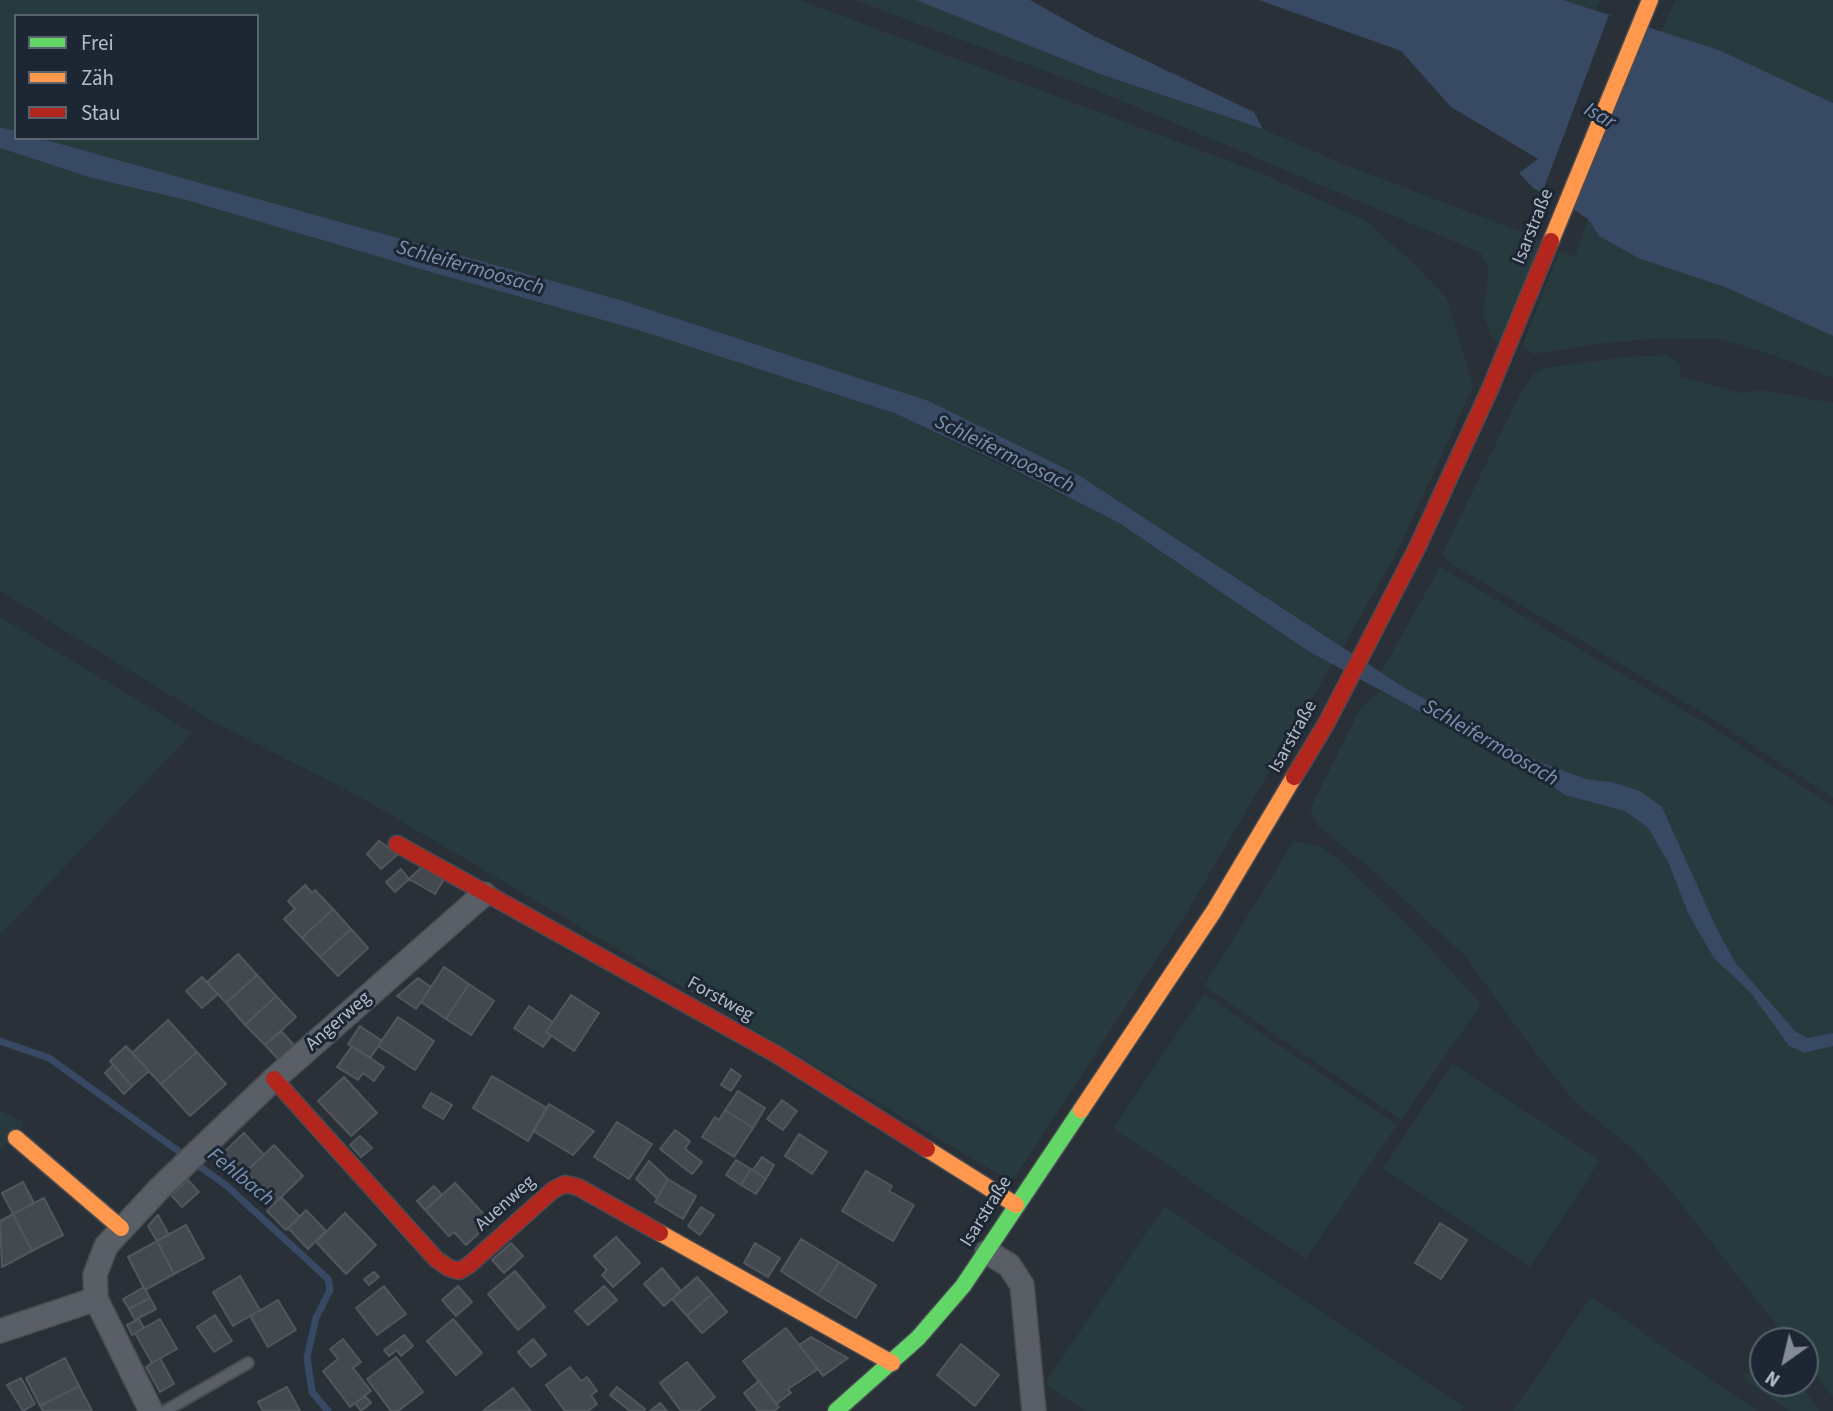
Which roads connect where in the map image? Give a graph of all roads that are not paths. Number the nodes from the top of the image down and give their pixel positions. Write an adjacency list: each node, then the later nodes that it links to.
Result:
1 (1650, 0): 6 (street, Isarstraße)
2 (397, 845): 3 (street, Forstweg)
3 (484, 894): 4 (street, Angerweg); 6 (street, Forstweg)
4 (274, 1079): 7 (street, Angerweg); 12 (street, Auenweg)
5 (16, 1138): 7 (street)
6 (1016, 1205): 8 (street, Isarstraße)
7 (121, 1228): 9 (street, Angerweg)
8 (987, 1252): 12 (street, Isarstraße); 16 (street)
9 (96, 1298): 10 (street); 13 (street)
10 (0, 1331)
11 (248, 1363): 14 (lane)
12 (892, 1363): 15 (street, Isarstraße)
13 (151, 1411)
14 (165, 1411)
15 (836, 1411)
16 (1034, 1411)

